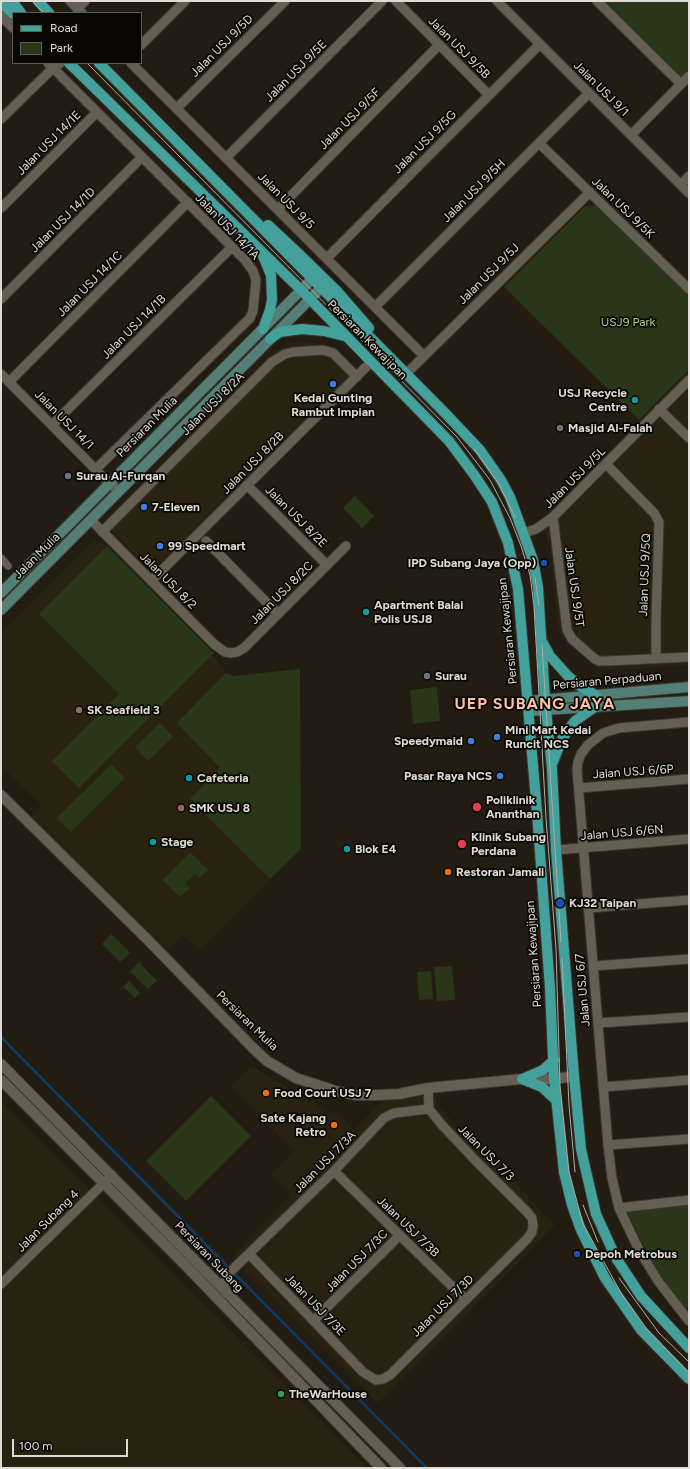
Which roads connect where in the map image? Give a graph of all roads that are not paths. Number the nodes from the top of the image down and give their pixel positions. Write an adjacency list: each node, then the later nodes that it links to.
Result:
1 (12, 1): 13 (main road)
2 (38, 1): 14 (main road)
3 (70, 1): 12 (street)
4 (85, 1): 12 (street)
5 (185, 1): 16 (street)
6 (285, 1): 27 (street, Jalan USJ 9/5D)
7 (382, 1): 33 (street, Jalan USJ 9/5E)
8 (396, 1): 18 (street, Jalan USJ 9/5B)
9 (497, 1): 17 (street, Jalan USJ 9/1)
10 (597, 1): 24 (street)
11 (1, 3): 15 (main road)
12 (79, 11)
13 (20, 12)
14 (49, 12)
15 (7, 22)
16 (142, 44)
17 (540, 44): 25 (street, Jalan USJ 9/1); 26 (street, Jalan USJ 9/5G)
18 (440, 45): 26 (street, Jalan USJ 9/5B); 41 (street, Jalan USJ 9/5F)
19 (70, 64): 43 (main road, Persiaran Kewajipan)
20 (100, 64): 37 (main road, Persiaran Kewajipan)
21 (132, 64): 27 (street, Jalan USJ 9/5)
22 (54, 65): 28 (street, Jalan USJ 14/1A); 29 (street)
23 (689, 76): 24 (street)
24 (681, 84): 30 (street)
25 (589, 93): 30 (street, Jalan USJ 9/1); 31 (street, Jalan USJ 9/5H)
26 (489, 95): 44 (street, Jalan USJ 9/5G)
27 (177, 108): 33 (street, Jalan USJ 9/5)
28 (97, 112): 32 (street, Jalan USJ 14/1A); 40 (street, Jalan USJ 14/1E)
29 (1, 119)
30 (631, 135): 35 (street, Jalan USJ 9/1)
31 (539, 143): 36 (street, Jalan USJ 9/5K); 51 (street, Jalan USJ 9/5H)
32 (142, 157): 39 (street, Jalan USJ 14/1A); 49 (street, Jalan USJ 14/1D)
33 (226, 158): 41 (street, Jalan USJ 9/5)
34 (689, 176): 35 (street)
35 (680, 185): 38 (street, Jalan USJ 9/1)
36 (590, 192): 47 (street, Jalan USJ 9/5K); 55 (street, Jalan USJ 9/5J)
37 (228, 193): 45 (main road, Persiaran Kewajipan); 57 (main road, Persiaran Kewajipan)
38 (689, 193)
39 (188, 202): 42 (street, Jalan USJ 14/1A); 62 (street, Jalan USJ 14/1C)
40 (1, 208)
41 (278, 209): 44 (street, Jalan USJ 9/5)
42 (232, 247): 64 (street, Jalan USJ 14/1B); 67 (street, Jalan USJ 14/1A)
43 (262, 252): 48 (main road, Persiaran Kewajipan); 52 (main road)
44 (327, 258): 51 (street, Jalan USJ 9/5)
45 (312, 279): 46 (main road, Persiaran Kewajipan); 48 (main road, Persiaran Mulia)
46 (320, 288): 50 (main road, Persiaran Mulia); 57 (main road, Persiaran Kewajipan)
47 (689, 289)
48 (301, 290): 50 (main road, Persiaran Kewajipan); 52 (main road, Persiaran Mulia)
49 (1, 299)
50 (309, 299): 53 (main road, Persiaran Kewajipan); 54 (main road, Persiaran Mulia)
51 (376, 306): 55 (street, Jalan USJ 9/5)
52 (263, 329): 68 (main road, Persiaran Mulia)
53 (346, 337): 54 (main road); 56 (main road, Persiaran Kewajipan)
54 (270, 338): 70 (main road, Persiaran Mulia)
55 (424, 356): 59 (street, Jalan USJ 9/5J)
56 (371, 362): 60 (street, Jalan USJ 8/2B); 91 (main road, Persiaran Kewajipan)
57 (395, 363): 59 (main road, Persiaran Kewajipan)
58 (1, 374): 62 (street, Jalan USJ 14/1)
59 (406, 374): 74 (main road, Persiaran Kewajipan)
60 (356, 377): 69 (street, Jalan USJ 8/2B); 73 (street, Jalan USJ 8/2A)
61 (689, 380): 63 (street, Jalan USJ 9/5L)
62 (9, 382): 64 (street, Jalan USJ 14/1)
63 (660, 410): 65 (street); 66 (street, Jalan USJ 9/5L)
64 (52, 425): 67 (street, Jalan USJ 14/1)
65 (689, 438)
66 (606, 464): 71 (street, Jalan USJ 9/5L); 87 (street, Jalan USJ 9/5Q)
67 (96, 469): 68 (street, Jalan USJ 14/1)
68 (110, 483): 70 (street, Jalan USJ 14/1); 81 (main road, Persiaran Mulia)
69 (247, 485): 78 (street, Jalan USJ 8/2E); 80 (street, Jalan USJ 8/2B)
70 (119, 491): 72 (main road, Persiaran Mulia)
71 (553, 517): 74 (street, Jalan USJ 9/5L); 87 (street, Jalan USJ 9/5T)
72 (91, 520): 73 (street, Jalan USJ 8/2); 82 (main road, Jalan Mulia)
73 (102, 532): 80 (street, Jalan USJ 8/2)
74 (524, 533): 84 (main road, Persiaran Kewajipan)
75 (206, 541): 83 (street)
76 (346, 546): 78 (street, Jalan USJ 8/2C)
77 (1, 558): 79 (street)
78 (327, 565): 83 (street, Jalan USJ 8/2C)
79 (8, 566)
80 (151, 581): 85 (street, Jalan USJ 8/2)
81 (1, 593)
82 (1, 610)
83 (278, 614): 85 (street, Jalan USJ 8/2C)
84 (541, 639): 89 (main road); 90 (main road, Persiaran Kewajipan)
85 (231, 653)
86 (689, 657): 87 (street, Jalan USJ 9/5T)
87 (656, 659)
88 (689, 687): 89 (main road, Persiaran Perpaduan)
89 (596, 695): 90 (main road, Persiaran Perpaduan)
90 (545, 699): 91 (main road, Persiaran Perpaduan); 94 (main road, Persiaran Kewajipan)
91 (528, 700): 95 (main road, Persiaran Kewajipan)
92 (689, 701): 93 (main road, Persiaran Perpaduan)
93 (595, 707): 94 (main road, Persiaran Perpaduan); 97 (main road)
94 (546, 710): 95 (main road, Persiaran Perpaduan); 97 (main road, Persiaran Kewajipan)
95 (529, 711): 110 (main road, Persiaran Kewajipan)
96 (689, 722): 99 (street, Jalan USJ 6/7)
97 (552, 769): 103 (main road, Persiaran Kewajipan)
98 (689, 780): 99 (street, Jalan USJ 6/6P)
99 (579, 788): 102 (street, Jalan USJ 6/7)
100 (1, 795): 118 (street, Persiaran Mulia)
101 (689, 839): 102 (street, Jalan USJ 6/6N)
102 (584, 848): 103 (street, Jalan USJ 6/6N); 105 (street, Jalan USJ 6/7)
103 (556, 850): 112 (main road, Persiaran Kewajipan)
104 (689, 900): 105 (street)
105 (588, 908): 107 (street, Jalan USJ 6/7)
106 (689, 959): 107 (street)
107 (593, 966): 109 (street, Jalan USJ 6/7)
108 (689, 1017): 109 (street)
109 (598, 1023): 117 (street, Jalan USJ 6/7)
110 (554, 1060): 113 (main road); 114 (main road, Persiaran Kewajipan)
111 (1, 1064): 124 (street, Persiaran Subang)
112 (574, 1076): 114 (street, Persiaran Mulia); 138 (main road, Persiaran Kewajipan)
113 (522, 1079): 114 (street, Persiaran Mulia); 118 (street, Persiaran Mulia); 119 (main road)
114 (554, 1079): 119 (main road, Persiaran Kewajipan)
115 (1, 1080): 125 (street, Persiaran Subang)
116 (689, 1080): 117 (street)
117 (603, 1087): 122 (street, Jalan USJ 6/7)
118 (428, 1088): 120 (street)
119 (556, 1100): 140 (main road, Persiaran Kewajipan)
120 (429, 1109): 123 (street, Jalan USJ 7/3A); 128 (street, Jalan USJ 7/3)
121 (689, 1139): 122 (street)
122 (608, 1145): 127 (street, Jalan USJ 6/7)
123 (334, 1171): 129 (street, Jalan USJ 7/3B); 130 (street, Jalan USJ 7/3A)
124 (112, 1175): 125 (street, Jalan Subang 4); 131 (street, Persiaran Subang)
125 (103, 1183): 133 (street, Jalan Subang 4); 141 (street, Persiaran Subang)
126 (689, 1200): 127 (street)
127 (620, 1208): 136 (street, Jalan USJ 6/7)
128 (532, 1232): 135 (street, Jalan USJ 7/3D)
129 (400, 1235): 135 (street, Jalan USJ 7/3B); 137 (street, Jalan USJ 7/3C)
130 (249, 1254): 132 (street, Jalan USJ 7/3A); 137 (street, Jalan USJ 7/3E)
131 (203, 1269): 132 (street); 134 (street, Persiaran Subang)
132 (227, 1275): 134 (street)
133 (1, 1284)
134 (226, 1293): 142 (street, Persiaran Subang)
135 (466, 1300): 139 (street, Jalan USJ 7/3D)
136 (687, 1315)
137 (314, 1320): 139 (street, Jalan USJ 7/3E)
138 (689, 1348)
139 (363, 1372)
140 (689, 1379)
141 (381, 1468)
142 (400, 1468)

